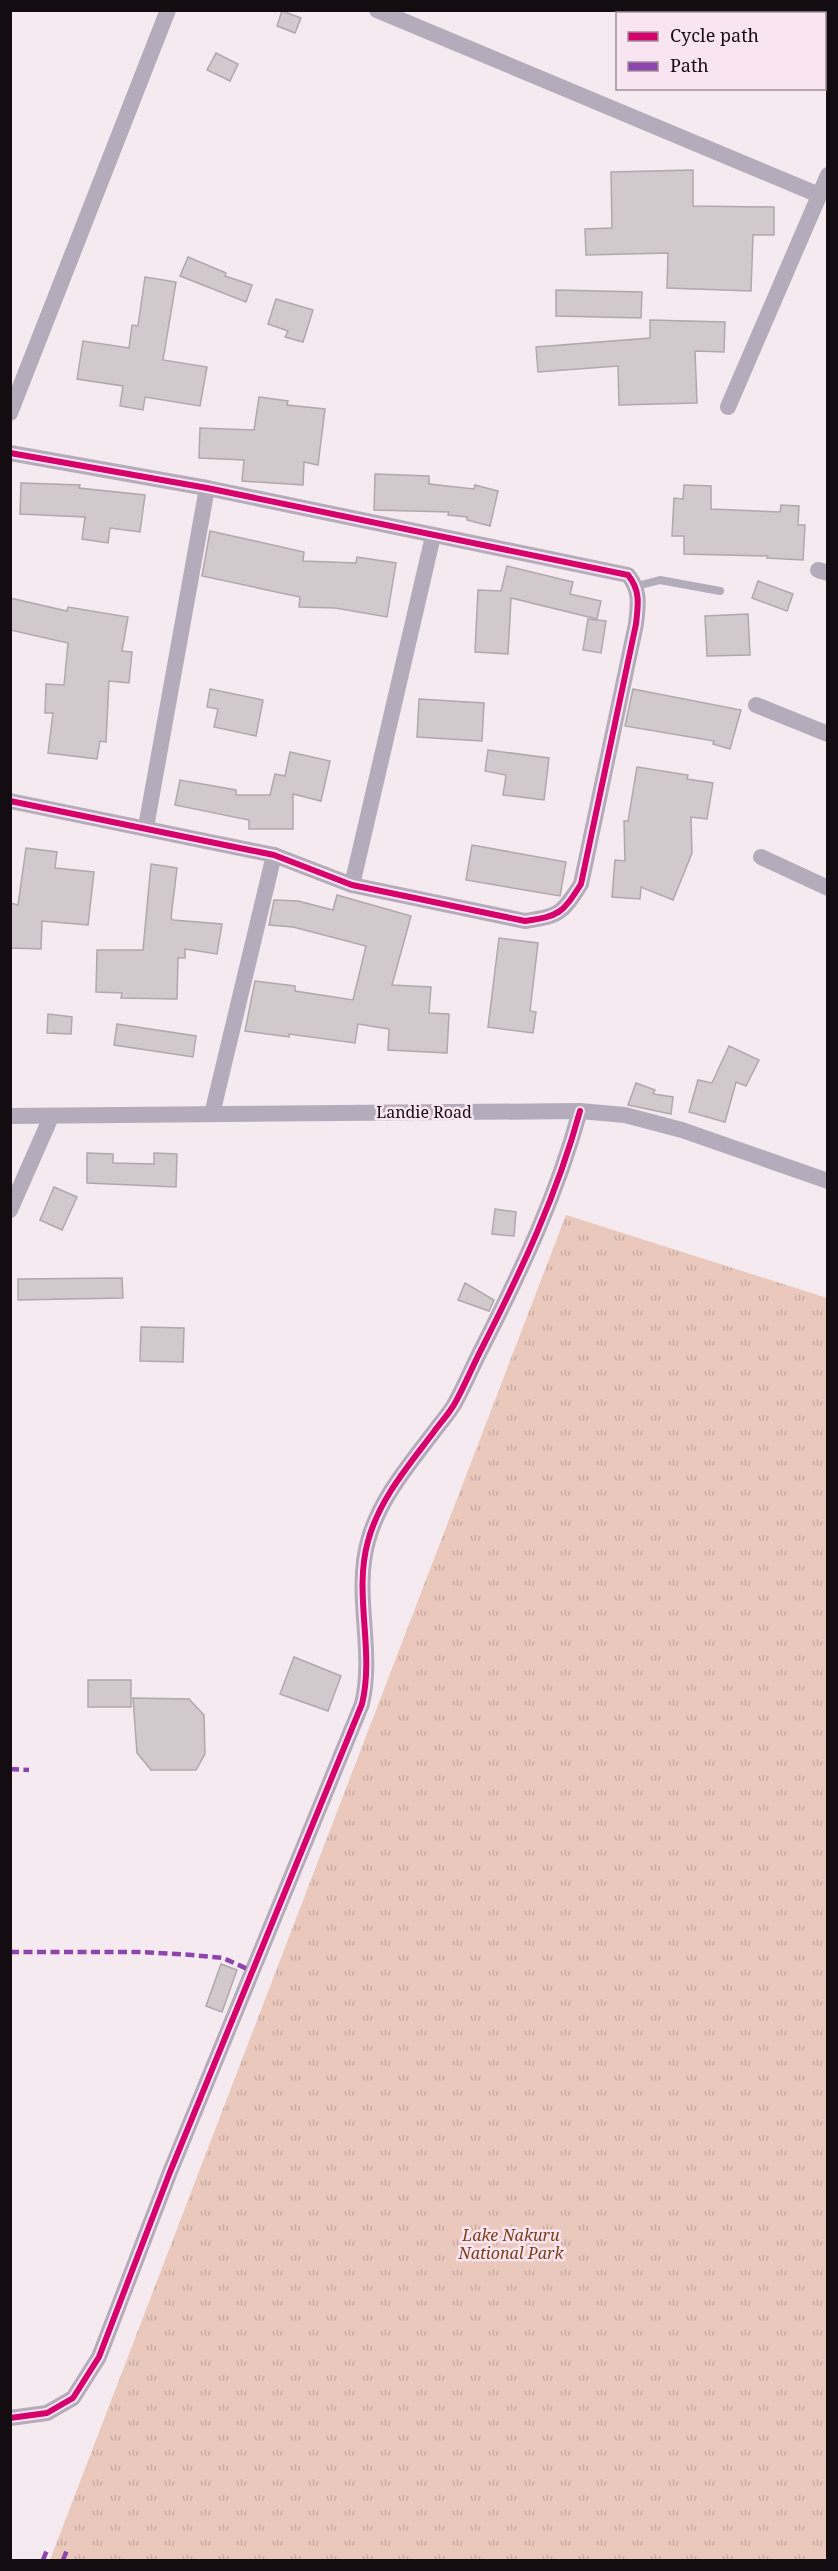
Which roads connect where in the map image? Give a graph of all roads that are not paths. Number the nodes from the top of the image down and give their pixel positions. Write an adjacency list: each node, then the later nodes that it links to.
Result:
1 (168, 10): 6 (street)
2 (377, 10): 4 (street)
3 (828, 175): 4 (street)
4 (819, 195): 5 (street)
5 (728, 407)
6 (10, 413)
7 (10, 453): 8 (street)
8 (207, 488): 9 (street); 15 (street)
9 (433, 536): 10 (street); 18 (street)
10 (637, 586): 11 (lane); 18 (street)
11 (720, 591)
12 (756, 705): 13 (street)
13 (828, 734)
14 (10, 801): 15 (street)
15 (146, 827): 16 (street)
16 (274, 855): 18 (street); 21 (street)
17 (761, 857): 19 (street)
18 (352, 885)
19 (828, 888)
20 (580, 1111): 21 (street, Landie Road); 24 (street, Landie Road); 26 (street)
21 (212, 1114): 23 (street, Landie Road)
22 (10, 1116): 23 (street, Landie Road)
23 (51, 1117): 25 (street)
24 (828, 1181)
25 (10, 1210)
26 (10, 2418)

